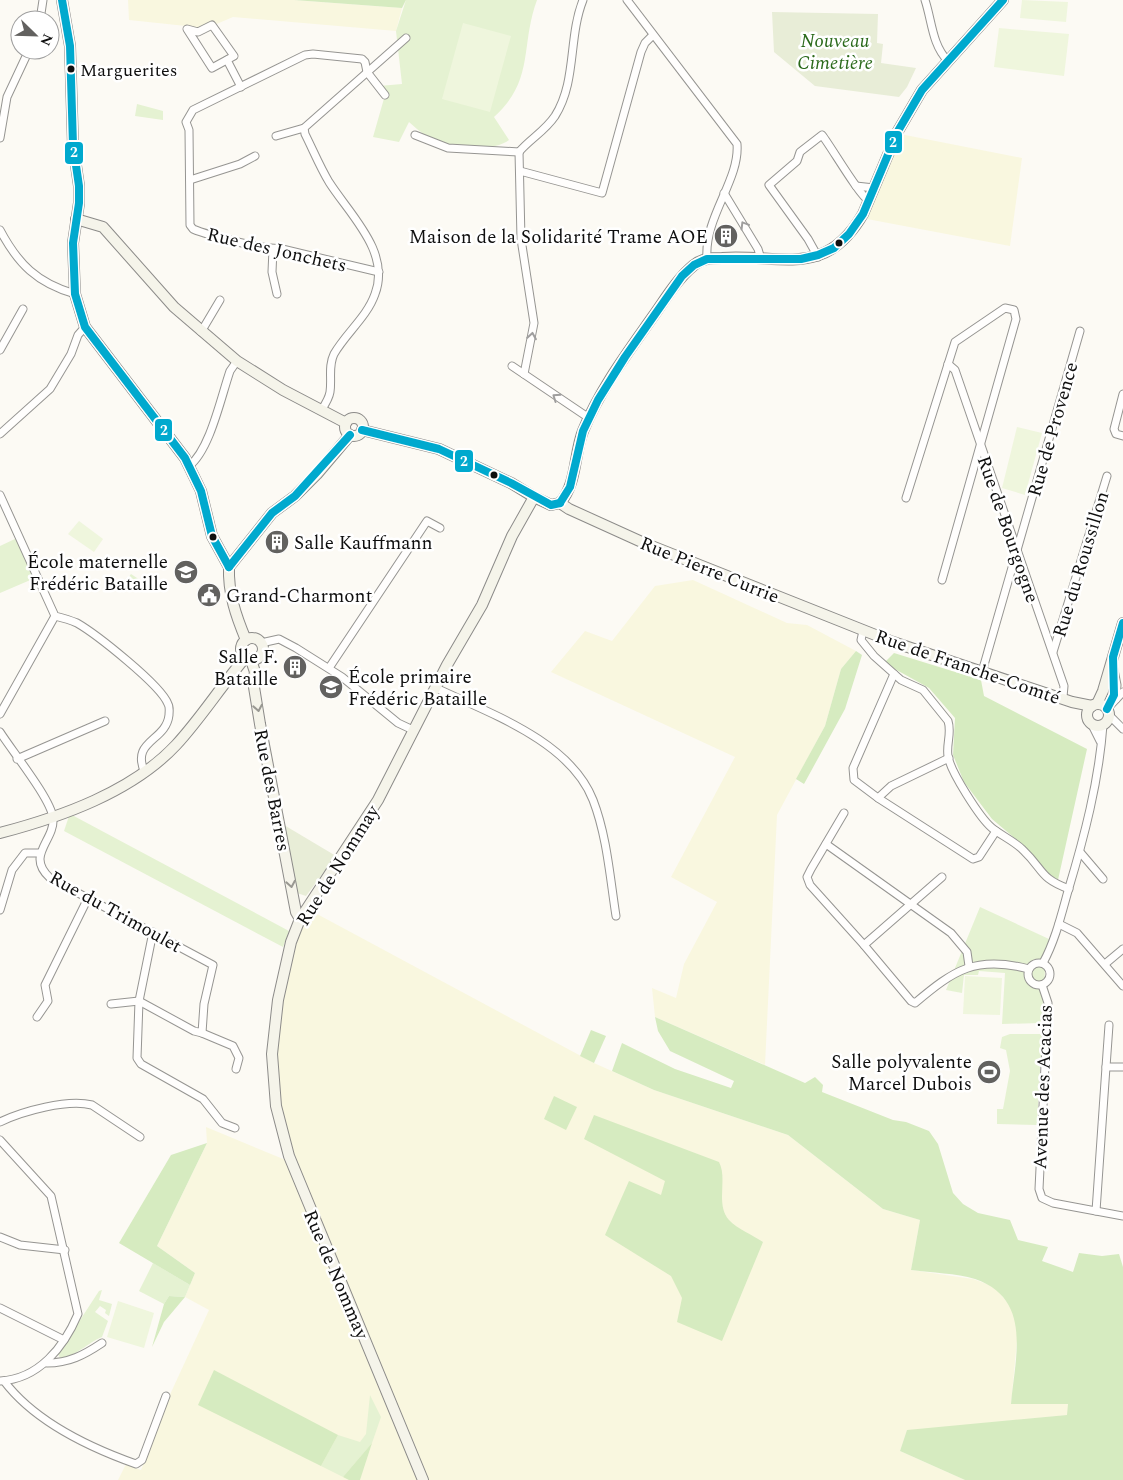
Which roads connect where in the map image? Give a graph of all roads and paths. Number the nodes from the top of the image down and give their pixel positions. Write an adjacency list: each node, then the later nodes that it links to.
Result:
1 (62, 0): 26 (street)
2 (583, 0): 18 (street)
3 (627, 0): 6 (street)
4 (925, 0): 10 (street)
5 (1003, 0): 10 (street)
6 (653, 35): 20 (street); 24 (street)
7 (406, 38): 11 (street)
8 (24, 60): 17 (street)
9 (227, 60): 9 (street); 12 (street)
10 (948, 60): 23 (street)
11 (366, 72): 12 (street, Rue des Jonchets); 13 (street); 14 (street)
12 (241, 87): 21 (street, Rue des Jonchets)
13 (385, 95)
14 (304, 128): 16 (street); 32 (street)
15 (415, 135): 18 (street)
16 (276, 136)
17 (0, 138)
18 (519, 152): 20 (street)
19 (255, 156): 21 (street)
20 (520, 171): 44 (street, one-way to 20)
21 (190, 180): 28 (street, Rue des Jonchets)
22 (856, 186): 23 (street); 25 (street); 29 (street)
23 (874, 188): 25 (street)
24 (724, 193): 30 (street); 31 (street, one-way to 24)
25 (869, 201): 29 (street)
26 (76, 219): 33 (street); 39 (street)
27 (0, 230): 33 (street)
28 (273, 249): 32 (street, Rue des Jonchets); 34 (street)
29 (818, 257): 31 (street)
30 (707, 258): 31 (street); 47 (street)
31 (761, 259)
32 (379, 272): 46 (street)
33 (75, 294): 37 (street)
34 (277, 294)
35 (220, 300): 39 (street)
36 (23, 309): 40 (street)
37 (85, 328): 50 (street); 54 (street)
38 (1080, 331): 61 (street, Rue de Provence)
39 (201, 332): 41 (street)
40 (0, 350)
41 (237, 361): 46 (street); 54 (street)
42 (948, 364): 53 (street, Rue de Bourgogne); 53 (street); 58 (street)
43 (512, 366): 44 (street)
44 (524, 374): 47 (street, one-way to 44)
45 (1123, 394): 52 (street)
46 (322, 409): 48 (street)
47 (589, 418): 59 (street)
48 (346, 423): 49 (street); 51 (street)
49 (362, 430): 51 (street); 57 (street, Rue Pierre Currie)
50 (0, 434)
51 (350, 435): 62 (street)
52 (1123, 436)
53 (980, 444): 61 (street, Rue de Bourgogne); 63 (street)
54 (189, 466): 62 (street)
55 (1107, 476): 69 (street, Rue du Roussillon)
56 (0, 495): 64 (street)
57 (534, 498): 59 (street, Rue Pierre Currie); 77 (street, Rue de Nommay)
58 (906, 498)
59 (560, 503): 66 (street, Rue Pierre Currie)
60 (440, 528): 72 (street)
61 (1017, 552): 69 (street, Rue de Bourgogne); 73 (street, Rue de Provence)
62 (229, 567): 67 (street)
63 (942, 580)
64 (55, 616): 81 (street); 91 (street)
65 (1123, 622): 70 (street)
66 (863, 630): 73 (street, Rue de Franche-Comté); 74 (street)
67 (246, 640): 68 (street); 71 (street)
68 (261, 644): 71 (street); 72 (street)
69 (1052, 653): 79 (street, Rue de Bourgogne)
70 (1113, 657): 75 (street); 76 (street)
71 (248, 659): 91 (street); 107 (street, Rue des Barres, one-way to 107)
72 (329, 668): 86 (street)
73 (982, 672): 79 (street, Rue de Franche-Comté)
74 (894, 674): 89 (street); 92 (street)
75 (1120, 681): 76 (street); 80 (street)
76 (1104, 686): 82 (street)
77 (436, 688): 86 (street, Rue de Nommay); 106 (street)
78 (1123, 692): 80 (street)
79 (1063, 697): 82 (street, Rue de Franche-Comté)
80 (1116, 699): 84 (street)
81 (3, 705): 83 (street)
82 (1092, 708): 84 (street, Rue de Franche-Comté); 84 (street)
83 (0, 714)
84 (1103, 719): 87 (street); 98 (street)
85 (105, 720): 90 (street)
86 (413, 730): 107 (street, Rue de Nommay)
87 (1123, 730)
88 (0, 732): 90 (street)
89 (949, 758): 92 (street); 95 (street)
90 (17, 759): 94 (street)
91 (145, 773): 94 (street)
92 (878, 798): 95 (street)
93 (844, 814): 97 (street)
94 (53, 816): 96 (street); 99 (street, Rue du Trimoulet)
95 (996, 831): 102 (street)
96 (0, 833)
97 (826, 844): 104 (street); 110 (street)
98 (1080, 852): 101 (street); 102 (street)
99 (40, 853): 103 (street, Rue du Trimoulet); 105 (street)
100 (942, 877): 104 (street)
101 (1103, 880)
102 (1069, 889): 108 (street)
103 (88, 898): 109 (street, Rue du Trimoulet); 120 (street)
104 (912, 904): 110 (street); 114 (street)
105 (0, 910)
106 (616, 916)
107 (300, 919): 140 (street, Rue de Nommay)
108 (1058, 924): 112 (street); 113 (street)
109 (153, 932): 118 (street); 122 (street, Rue du Trimoulet)
110 (864, 945): 114 (street)
111 (1123, 949): 113 (street)
112 (1043, 963): 115 (street); 116 (street)
113 (1104, 964): 117 (street)
114 (969, 966): 115 (street)
115 (1029, 969): 116 (street)
116 (1042, 985): 130 (street, Avenue des Acacias)
117 (1123, 986)
118 (139, 1001): 119 (street); 122 (street); 127 (street)
119 (111, 1004)
120 (37, 1017)
121 (1109, 1025): 123 (street)
122 (202, 1033): 125 (street)
123 (1106, 1067): 124 (street); 130 (street)
124 (1123, 1067)
125 (236, 1068)
126 (0, 1122): 128 (street)
127 (235, 1128)
128 (140, 1137)
129 (0, 1140): 133 (street)
130 (1096, 1211): 131 (street)
131 (1123, 1216)
132 (0, 1237): 133 (street)
133 (65, 1250): 135 (street)
134 (0, 1308): 135 (street)
135 (64, 1340): 137 (street)
136 (102, 1343): 137 (street)
137 (47, 1362): 138 (street)
138 (2, 1381): 139 (street)
139 (166, 1396)
140 (423, 1480)

